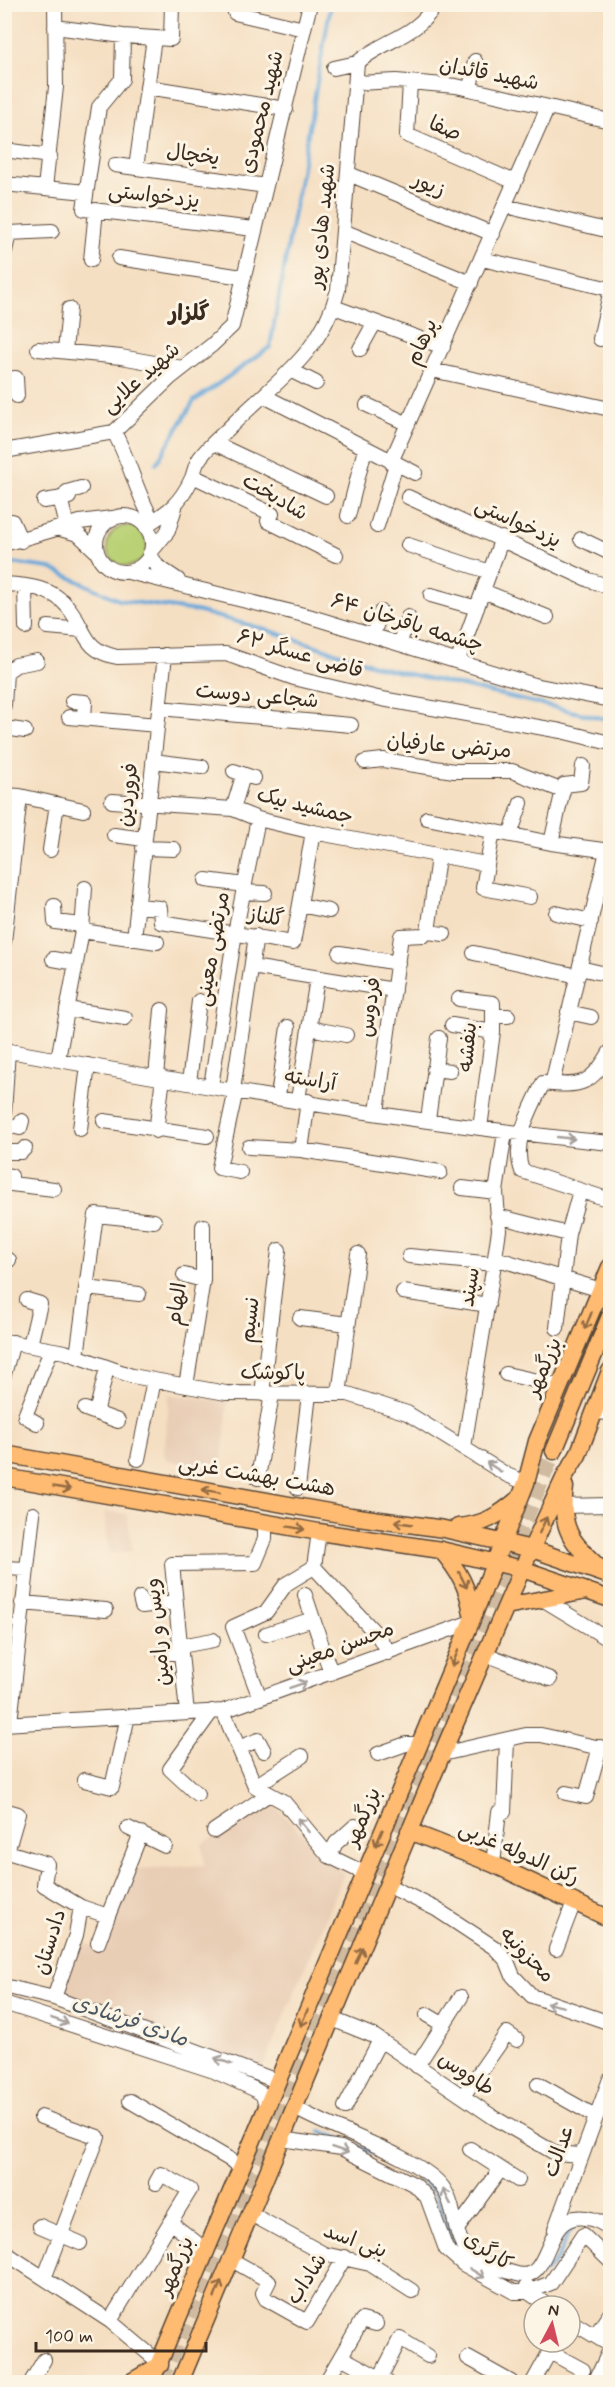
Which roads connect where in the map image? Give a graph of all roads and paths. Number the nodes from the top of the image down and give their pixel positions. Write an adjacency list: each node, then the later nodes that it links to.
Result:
1 (55, 4): 6 (street)
2 (172, 4): 9 (street)
3 (310, 4): 7 (street, شهید محمودی)
4 (435, 4): 11 (street)
5 (236, 9): 7 (street)
6 (56, 27): 8 (street); 21 (street)
7 (304, 29): 18 (street, شهید محمودی)
8 (123, 36): 9 (street); 29 (street)
9 (154, 38): 15 (street)
10 (475, 61): 16 (street)
11 (357, 63): 12 (street); 14 (street, شهید هادی پور)
12 (334, 68)
13 (410, 82): 14 (street, شهید قائدان); 16 (street, شهید قائدان); 25 (street, صفا)
14 (358, 83): 24 (street, شهید هادی پور)
15 (147, 87): 18 (street); 23 (street)
16 (470, 89): 17 (street, شهید قائدان)
17 (548, 107): 19 (street, شهید قائدان); 25 (street, پرهام)
18 (286, 109): 27 (street, شهید محمودی)
19 (610, 121)
20 (4, 150): 21 (street)
21 (50, 156): 28 (street)
22 (115, 165): 23 (street, یخچال)
23 (136, 168): 27 (street, یخچال)
24 (348, 174): 34 (street, شهید هادی پور); 36 (street, زیور)
25 (515, 182): 30 (street, پرهام)
26 (4, 184): 28 (street)
27 (266, 186): 32 (street, شهید محمودی)
28 (45, 188): 29 (street)
29 (86, 192): 31 (street)
30 (505, 206): 35 (street); 36 (street, پرهام)
31 (90, 209): 32 (street, یزدخواستی); 41 (street)
32 (254, 229): 42 (street, شهید علایی)
33 (52, 231): 37 (street)
34 (343, 231): 43 (street); 45 (street, شهید هادی پور)
35 (610, 231)
36 (493, 234): 39 (street, پرهام)
37 (5, 251): 40 (street)
38 (119, 258): 42 (street)
39 (482, 259): 43 (street, پرهام); 44 (street)
40 (4, 260)
41 (92, 261)
42 (242, 276): 53 (street, شهید علایی)
43 (471, 283): 49 (street, پرهام)
44 (610, 292): 48 (street)
45 (334, 307): 47 (street); 54 (street, شهید هادی پور)
46 (69, 309): 52 (street)
47 (375, 322): 49 (street); 51 (street)
48 (600, 339)
49 (443, 347): 55 (street, پرهام)
50 (38, 349): 52 (street)
51 (360, 349)
52 (65, 351): 53 (street)
53 (182, 368): 63 (street, شهید علایی)
54 (290, 370): 57 (street); 59 (street, شهید هادی پور)
55 (432, 370): 61 (street); 62 (street, پرهام)
56 (4, 379): 58 (street)
57 (316, 383)
58 (17, 396)
59 (264, 396): 64 (street, شهید هادی پور); 65 (street)
60 (367, 405): 62 (street)
61 (610, 409)
62 (408, 424): 67 (street, پرهام)
63 (114, 432): 66 (street, شهید علایی); 79 (street)
64 (214, 443): 69 (street, شهید هادی پور); 71 (street)
65 (365, 449): 67 (street); 76 (street)
66 (4, 451)
67 (394, 463): 68 (street); 80 (street)
68 (415, 473)
69 (193, 476): 75 (street, شهید هادی پور); 90 (street, شادبخت)
70 (81, 488): 73 (street)
71 (326, 496)
72 (408, 497): 82 (street, یزدخواستی)
73 (60, 498): 74 (street); 81 (street)
74 (44, 501)
75 (174, 507): 79 (street, شهید هادی پور); 89 (street)
76 (348, 516)
77 (114, 518): 79 (street); 81 (street); 87 (street)
78 (12, 521): 84 (street)
79 (149, 524): 89 (street)
80 (376, 526)
81 (62, 527): 84 (street); 87 (street)
82 (502, 538): 92 (street); 96 (street, یزدخواستی)
83 (580, 539): 88 (street)
84 (21, 542): 85 (street)
85 (4, 544)
86 (408, 545): 92 (street)
87 (97, 552): 91 (street)
88 (610, 553)
89 (150, 554): 91 (street); 95 (street)
90 (336, 555)
91 (128, 572): 95 (street)
92 (490, 572): 97 (street)
93 (4, 584): 94 (street, قاضی عسگر ۶۲)
94 (25, 586): 103 (street); 105 (street, قاضی عسگر ۶۲)
95 (190, 586): 106 (street, چشمه باقرخان ۶۴)
96 (610, 587)
97 (483, 591): 99 (street); 102 (street)
98 (431, 595): 99 (street)
99 (477, 608): 109 (street)
100 (381, 612): 106 (street)
101 (408, 617): 107 (street)
102 (547, 617)
103 (26, 627)
104 (48, 627): 105 (street)
105 (82, 630): 108 (street, قاضی عسگر ۶۲)
106 (373, 634): 107 (street, چشمه باقرخان ۶۴)
107 (400, 642): 109 (street, چشمه باقرخان ۶۴)
108 (165, 655): 114 (street, فروردین); 121 (street, قاضی عسگر ۶۲)
109 (458, 660): 111 (street, چشمه باقرخان ۶۴)
110 (37, 661): 113 (street)
111 (610, 700)
112 (72, 701): 116 (street)
113 (4, 705)
114 (159, 708): 117 (street, فروردین); 118 (street, شجاعی دوست)
115 (69, 717): 116 (street)
116 (84, 718): 117 (street)
117 (157, 725): 122 (street, فروردین)
118 (351, 725)
119 (4, 728): 120 (street)
120 (25, 731)
121 (610, 743)
122 (153, 761): 125 (street); 133 (street, فروردین)
123 (365, 762): 127 (street, مرتضی عارفیان)
124 (583, 766): 127 (street)
125 (202, 767)
126 (244, 775): 134 (street)
127 (563, 791): 143 (street)
128 (4, 795): 129 (street)
129 (20, 796): 132 (street); 148 (street)
130 (112, 801): 133 (street, جمشید بیک)
131 (521, 803): 141 (street)
132 (57, 804): 135 (street); 145 (street)
133 (148, 804): 134 (street, جمشید بیک); 142 (street, فروردین)
134 (233, 809): 137 (street, جمشید بیک)
135 (83, 810)
136 (427, 818): 138 (street)
137 (258, 819): 139 (street, جمشید بیک); 152 (street, مرتضی معینی)
138 (493, 831): 141 (street); 149 (street)
139 (313, 832): 147 (street, جمشید بیک); 155 (street)
140 (114, 835): 142 (street)
141 (510, 835): 143 (street)
142 (144, 843): 144 (street); 157 (street, فروردین)
143 (551, 843): 146 (street)
144 (174, 849)
145 (50, 850)
146 (609, 851): 161 (street)
147 (438, 856): 149 (street, جمشید بیک); 163 (street)
148 (9, 864): 160 (street)
149 (486, 864): 154 (street)
150 (206, 880): 152 (street)
151 (84, 888): 162 (street)
152 (244, 888): 153 (street); 164 (street, مرتضی معینی)
153 (265, 893)
154 (530, 897)
155 (300, 905): 158 (street); 166 (street, گلناز)
156 (54, 906): 162 (street)
157 (137, 906): 164 (street, گلناز); 167 (street, فروردین)
158 (329, 911)
159 (556, 913): 161 (street)
160 (6, 918): 168 (street)
161 (591, 921): 176 (street)
162 (82, 928): 167 (street); 173 (street)
163 (428, 932): 165 (street, فردوس); 174 (street, فردوس)
164 (235, 933): 166 (street, گلناز); 204 (street, مرتضی معینی)
165 (444, 934)
166 (256, 936): 175 (street)
167 (134, 939): 169 (street)
168 (5, 941)
169 (157, 942)
170 (340, 953): 174 (street)
171 (474, 953): 176 (street)
172 (53, 959): 173 (street)
173 (76, 963): 182 (street)
174 (398, 963): 179 (street, فردوس)
175 (252, 967): 178 (street); 205 (street)
176 (579, 972): 177 (street); 184 (street)
177 (610, 975)
178 (317, 978): 179 (street); 191 (street)
179 (394, 990): 208 (street, فردوس)
180 (459, 999): 185 (street, بنفشه)
181 (199, 1001): 202 (street)
182 (68, 1009): 188 (street); 197 (street)
183 (162, 1010): 201 (street)
184 (568, 1012): 187 (street); 203 (street)
185 (493, 1016): 186 (street); 192 (street, بنفشه)
186 (508, 1016)
187 (591, 1017)
188 (125, 1018)
189 (452, 1025): 192 (street)
190 (288, 1027): 206 (street)
191 (309, 1028): 193 (street); 207 (street)
192 (493, 1032): 214 (street, بنفشه)
193 (346, 1035)
194 (439, 1038): 199 (street)
195 (6, 1050): 197 (street, آراسته); 209 (street)
196 (610, 1052): 203 (street)
197 (58, 1059): 198 (street, آراسته)
198 (88, 1065): 201 (street, آراسته); 215 (street)
199 (435, 1069): 200 (street); 210 (street)
200 (450, 1071)
201 (160, 1078): 202 (street, آراسته); 216 (street)
202 (189, 1083): 204 (street, آراسته)
203 (552, 1084): 218 (street)
204 (211, 1086): 205 (street, آراسته)
205 (234, 1090): 206 (street, آراسته); 225 (street)
206 (278, 1096): 207 (street, آراسته)
207 (303, 1100): 208 (street, آراسته); 223 (street)
208 (376, 1112): 210 (street, آراسته)
209 (4, 1113)
210 (428, 1120): 214 (street, آراسته)
211 (22, 1121): 213 (street)
212 (104, 1121): 216 (street)
213 (4, 1124)
214 (480, 1128): 217 (street, آراسته)
215 (80, 1129)
216 (156, 1131): 219 (street)
217 (505, 1132): 218 (street, آراسته); 231 (street, سپند)
218 (521, 1134): 220 (street, آراسته, one-way to 220); 230 (street)
219 (207, 1136)
220 (610, 1143)
221 (249, 1147): 223 (street)
222 (25, 1148): 224 (street)
223 (301, 1150): 226 (street)
224 (4, 1152)
225 (240, 1172)
226 (440, 1172)
227 (4, 1175): 229 (street)
228 (462, 1188): 231 (street)
229 (54, 1189)
230 (580, 1191): 232 (street); 236 (street)
231 (496, 1192): 233 (street, سپند)
232 (610, 1200)
233 (497, 1216): 236 (street); 240 (street, سپند)
234 (154, 1221): 245 (street)
235 (203, 1226): 244 (street, الهام)
236 (568, 1234): 243 (street)
237 (279, 1250): 267 (street, نسیم)
238 (358, 1254): 253 (street)
239 (409, 1256): 240 (street)
240 (495, 1261): 243 (street); 250 (street, سپند)
241 (610, 1267): 246 (main road, بزرگمهر)
242 (184, 1275): 244 (street)
243 (565, 1278): 246 (street); 254 (street)
244 (203, 1280): 265 (street, الهام)
245 (86, 1288): 248 (street); 259 (street)
246 (601, 1290): 266 (main road, بزرگمهر, one-way to 266)
247 (403, 1292): 250 (street)
248 (139, 1294)
249 (27, 1300): 257 (street)
250 (488, 1305): 274 (street, سپند)
251 (610, 1316): 255 (main road)
252 (300, 1318): 253 (street)
253 (348, 1324): 269 (street)
254 (557, 1328)
255 (610, 1335)
256 (9, 1341): 257 (street, پاکوشک); 262 (street)
257 (30, 1345): 258 (street, پاکوشک)
258 (51, 1350): 259 (street, پاکوشک); 272 (street)
259 (77, 1356): 260 (street, پاکوشک)
260 (108, 1368): 264 (street, پاکوشک); 271 (street)
261 (610, 1371): 270 (main road)
262 (4, 1374)
263 (506, 1374): 266 (street)
264 (154, 1380): 265 (street, پاکوشک); 277 (street)
265 (186, 1386): 267 (street, پاکوشک)
266 (560, 1386): 273 (main road, بزرگمهر)
267 (267, 1394): 268 (street, پاکوشک); 280 (street, نسیم)
268 (309, 1394): 269 (street, پاکوشک); 281 (street)
269 (339, 1394): 274 (street, پاکوشک)
270 (602, 1412): 276 (main road)
271 (118, 1421)
272 (37, 1422)
273 (537, 1441): 276 (main road); 282 (main road, بزرگمهر)
274 (464, 1447): 282 (street, پاکوشک, one-way to 274)
275 (4, 1454): 287 (main road, هشت بهشت غربی, one-way to 275)
276 (578, 1455): 278 (main road)
277 (138, 1459)
278 (567, 1474): 284 (main road); 290 (main road, one-way to 278)
279 (4, 1477): 286 (main road, هشت بهشت غربی, one-way to 286)
280 (258, 1478)
281 (298, 1488)
282 (523, 1490): 287 (main road); 289 (main road, بزرگمهر)
283 (610, 1505): 284 (street)
284 (562, 1506): 297 (main road)
285 (33, 1514): 295 (street)
286 (266, 1522): 288 (main road, هشت بهشت غربی, one-way to 288); 303 (street, ویس و رامین)
287 (444, 1529): 289 (main road, هشت بهشت غربی)
288 (319, 1532): 291 (main road, هشت بهشت غربی); 293 (street)
289 (502, 1542): 290 (main road, هشت بهشت غربی); 292 (main road, بزرگمهر)
290 (532, 1549): 296 (main road); 297 (main road, هشت بهشت غربی)
291 (441, 1550): 292 (main road, هشت بهشت غربی); 308 (main road, one-way to 308)
292 (494, 1562): 296 (main road, هشت بهشت غربی); 308 (main road, بزرگمهر)
293 (314, 1567): 314 (street); 319 (street)
294 (4, 1568): 295 (street)
295 (26, 1569): 304 (street)
296 (522, 1569): 298 (main road, هشت بهشت غربی); 305 (main road)
297 (609, 1575)
298 (588, 1591): 300 (main road, هشت بهشت غربی); 301 (main road)
299 (306, 1595): 307 (street)
300 (610, 1599)
301 (544, 1600): 305 (main road); 311 (street)
302 (141, 1602): 303 (street)
303 (176, 1602): 312 (street, ویس و رامین)
304 (22, 1603): 306 (street); 316 (street)
305 (506, 1606): 315 (main road)
306 (106, 1610)
307 (314, 1619): 309 (street); 317 (street)
308 (472, 1619): 314 (street, محسن معینی); 325 (main road, بزرگمهر, one-way to 325)
309 (266, 1634)
310 (213, 1640): 312 (street)
311 (610, 1640)
312 (181, 1650): 313 (street); 321 (street, ویس و رامین)
313 (164, 1653)
314 (388, 1653): 317 (street, محسن معینی)
315 (485, 1654): 318 (street); 330 (main road)
316 (10, 1665): 323 (street)
317 (331, 1673): 319 (street, محسن معینی, one-way to 317)
318 (549, 1679)
319 (260, 1698): 320 (street, محسن معینی)
320 (218, 1711): 321 (street, محسن معینی); 326 (street); 335 (street)
321 (188, 1713): 322 (street, محسن معینی)
322 (128, 1716): 323 (street, محسن معینی); 332 (street)
323 (7, 1724)
324 (507, 1740): 327 (street); 330 (street); 344 (street)
325 (418, 1744): 329 (street); 345 (main road, بزرگمهر, one-way to 345)
326 (239, 1748): 328 (street); 333 (street)
327 (605, 1749): 334 (street)
328 (264, 1751)
329 (378, 1754)
330 (442, 1754): 340 (main road)
331 (302, 1756): 333 (street)
332 (84, 1780)
333 (255, 1786): 336 (street)
334 (566, 1793)
335 (197, 1794)
336 (269, 1794): 339 (street); 343 (street, one-way to 336)
337 (4, 1810): 342 (street)
338 (355, 1826): 343 (street)
339 (214, 1831)
340 (410, 1831): 344 (main road, رکن الدوله غربی); 346 (main road)
341 (165, 1846): 349 (street)
342 (6, 1852): 348 (street)
343 (329, 1856): 345 (street)
344 (493, 1864): 347 (main road, رکن الدوله غربی)
345 (361, 1881): 346 (main road); 365 (main road, بزرگمهر, one-way to 365)
346 (385, 1891): 358 (main road, one-way to 346); 359 (street, محزونیه, one-way to 346)
347 (574, 1902): 350 (main road, رکن الدوله غربی); 352 (street)
348 (81, 1907): 349 (street, دادستان); 355 (street, دادستان)
349 (108, 1916): 351 (street)
350 (610, 1918)
351 (98, 1943)
352 (556, 1949)
353 (4, 1986): 355 (street)
354 (461, 1997): 360 (street)
355 (54, 1998): 365 (street, one-way to 355)
356 (4, 2003): 369 (street, one-way to 369)
357 (427, 2015): 360 (street)
358 (332, 2019): 361 (street, طاووس); 371 (main road)
359 (610, 2023)
360 (444, 2025): 363 (street)
361 (380, 2040): 363 (street, طاووس); 370 (street)
362 (517, 2040): 367 (street)
363 (417, 2066): 367 (street, طاووس)
364 (610, 2079): 372 (street, عدالت)
365 (277, 2081): 369 (main road, بزرگمهر)
366 (538, 2084): 372 (street)
367 (463, 2096): 378 (street, طاووس)
368 (130, 2101): 379 (street)
369 (267, 2106): 379 (main road, بزرگمهر)
370 (345, 2107)
371 (295, 2108): 374 (street, کارگری); 375 (main road)
372 (595, 2116): 378 (street, عدالت)
373 (41, 2117): 388 (street)
374 (321, 2123): 376 (street); 386 (street, کارگری, one-way to 374)
375 (282, 2139): 376 (street, کارگری); 383 (main road)
376 (311, 2143): 399 (street, کارگری, one-way to 399)
377 (470, 2149): 380 (street)
378 (580, 2155): 389 (street, عدالت)
379 (241, 2166): 391 (main road, بزرگمهر)
380 (501, 2169): 381 (street); 386 (street)
381 (518, 2180)
382 (156, 2183): 384 (street)
383 (251, 2214): 393 (street, بنی اسد); 394 (main road)
384 (170, 2222): 391 (street); 402 (street)
385 (40, 2226): 388 (street)
386 (458, 2228): 396 (street, کارگری)
387 (610, 2229): 389 (street, کارگری)
388 (61, 2235): 390 (street); 397 (street)
389 (551, 2240): 396 (street, کارگری)
390 (80, 2242)
391 (207, 2251): 414 (main road, بزرگمهر)
392 (4, 2252): 397 (street)
393 (345, 2257): 394 (street, شاداب); 398 (street, بنی اسد)
394 (230, 2259): 416 (main road, one-way to 394)
395 (610, 2261): 399 (street, کارگری)
396 (526, 2275): 399 (street)
397 (45, 2276): 402 (street)
398 (412, 2291)
399 (528, 2292): 400 (street)
400 (531, 2294)
401 (609, 2315): 405 (street)
402 (110, 2321): 414 (street)
403 (376, 2324): 411 (street)
404 (582, 2328): 405 (street)
405 (595, 2336): 406 (street)
406 (610, 2344)
407 (610, 2350): 424 (street)
408 (549, 2354): 423 (street)
409 (562, 2354): 415 (street)
410 (428, 2356): 417 (street)
411 (341, 2357): 417 (street); 421 (street)
412 (468, 2358): 422 (street)
413 (44, 2360): 418 (street)
414 (161, 2364): 419 (main road); 420 (main road, بزرگمهر)
415 (583, 2370)
416 (185, 2378)
417 (384, 2380)
418 (30, 2382)
419 (131, 2382)
420 (151, 2382)
421 (326, 2382)
422 (511, 2382)
423 (534, 2382)
424 (595, 2382)

